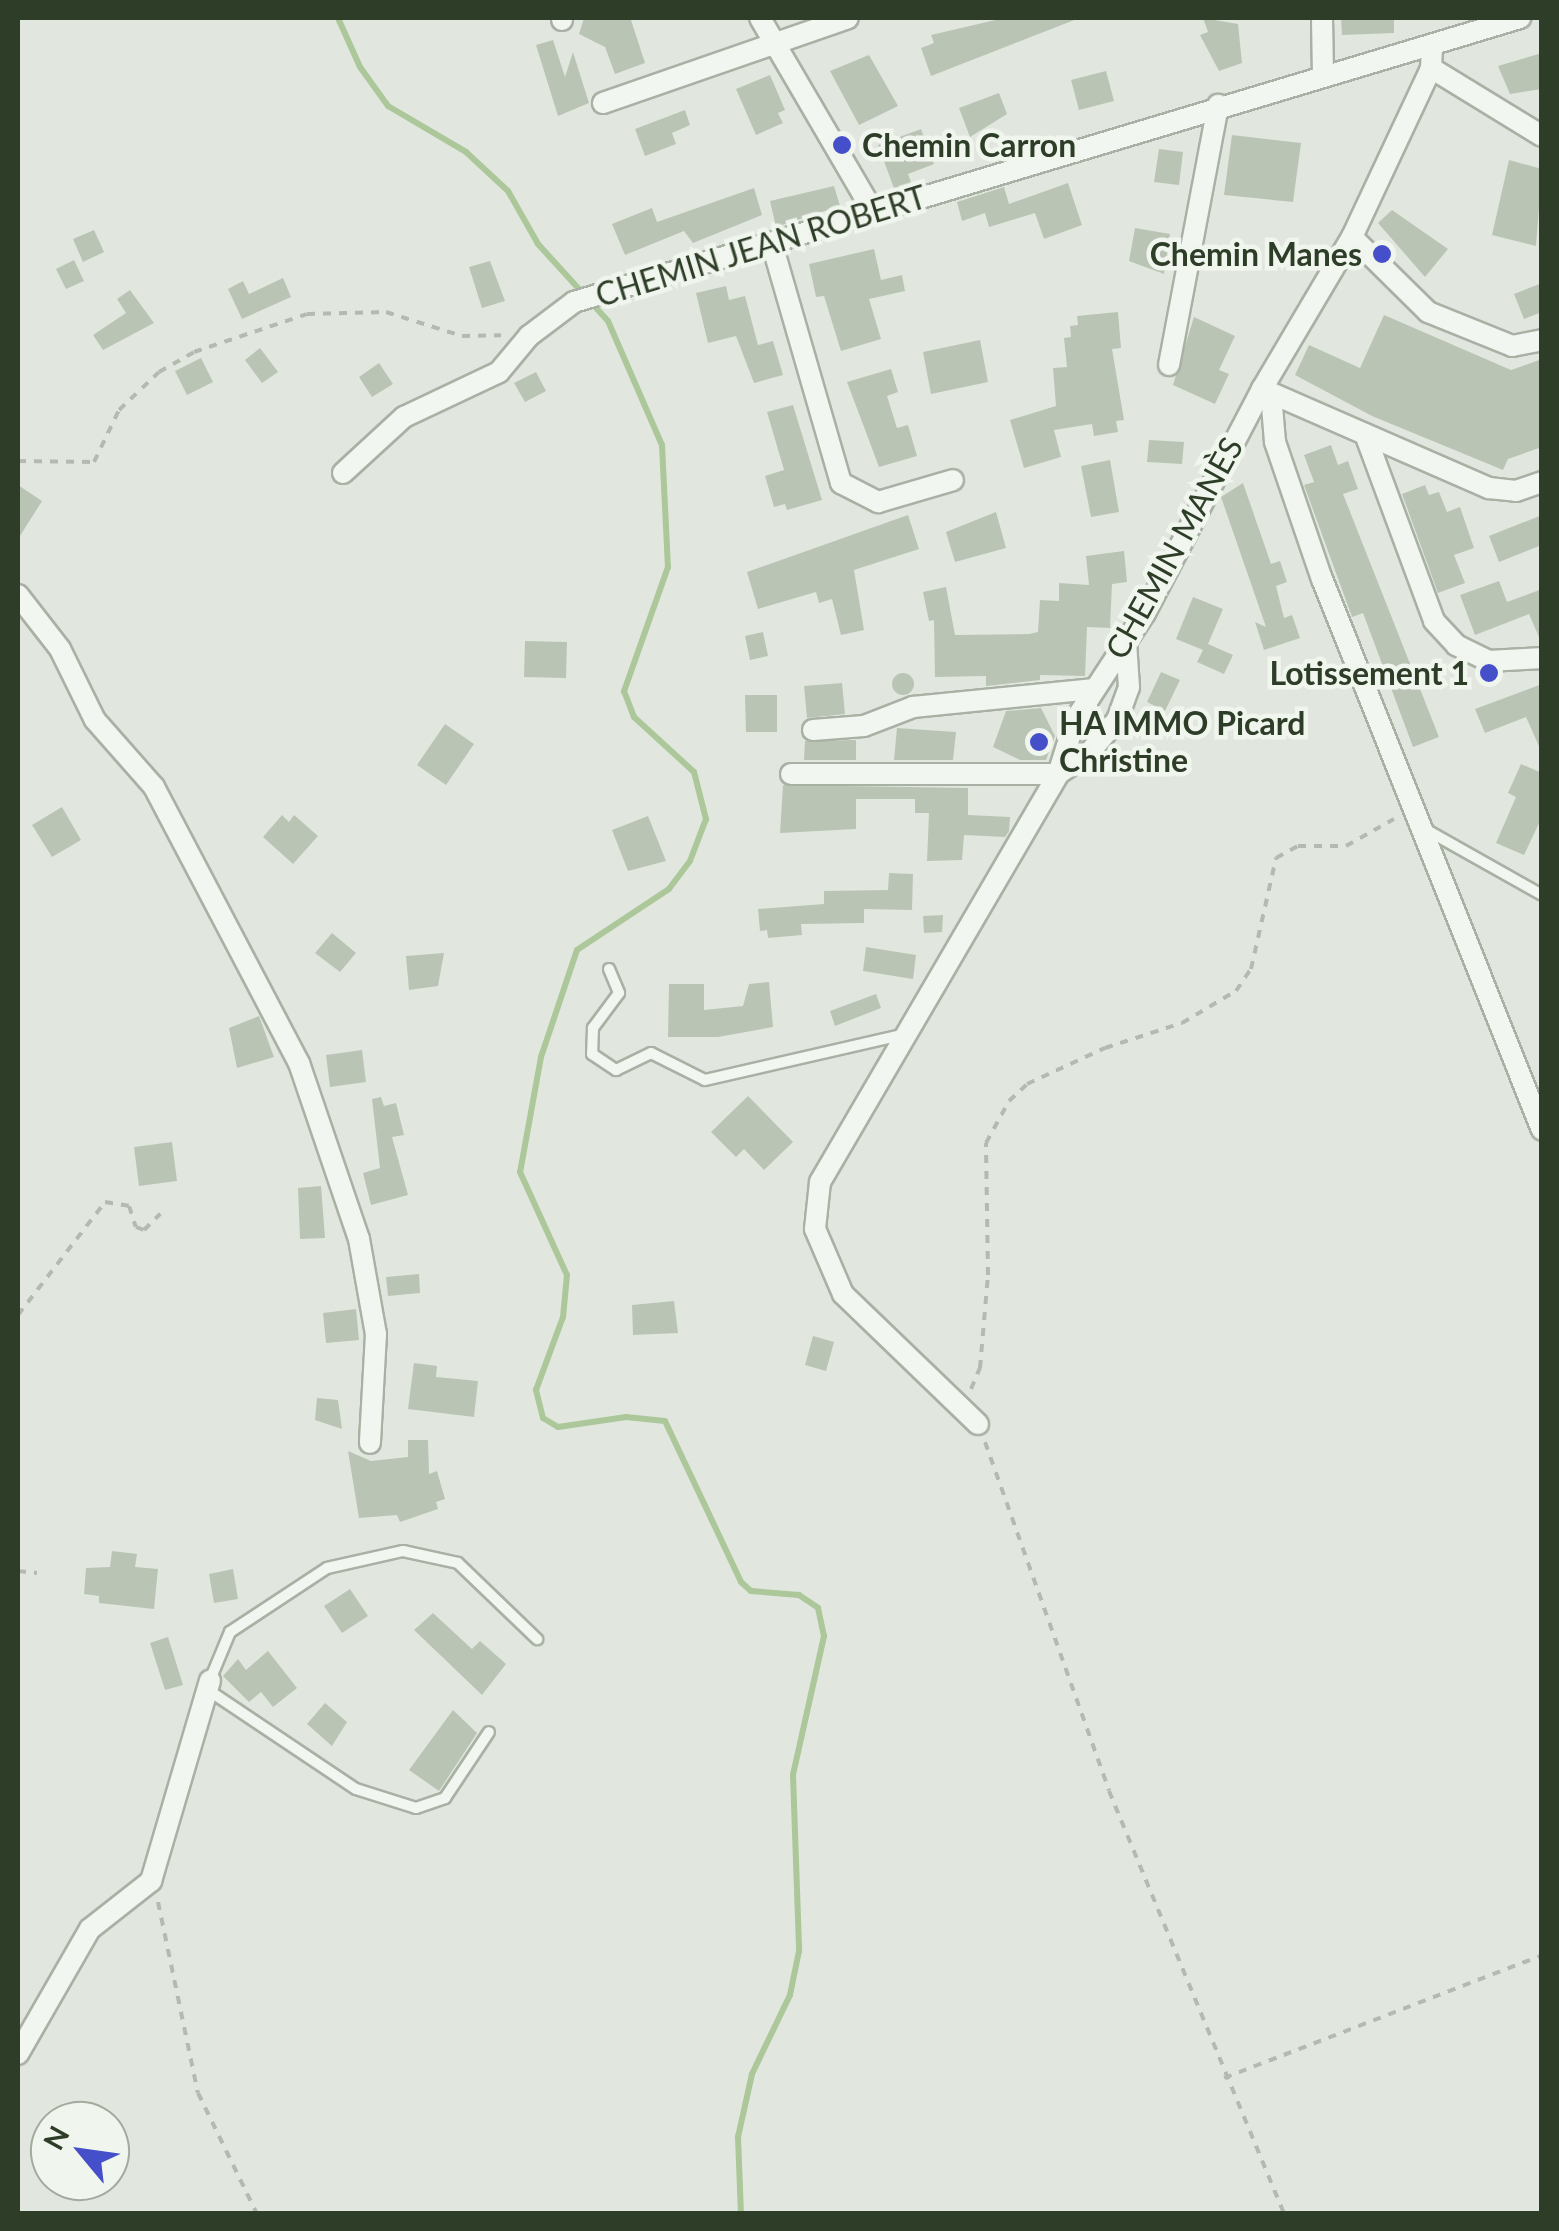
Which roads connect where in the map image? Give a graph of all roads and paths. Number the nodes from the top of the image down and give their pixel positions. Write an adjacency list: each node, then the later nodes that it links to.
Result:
1 (760, 18): 5 (street)
2 (848, 18): 5 (street)
3 (1322, 18): 8 (street)
4 (1520, 18): 6 (street, CHEMIN JEAN ROBERT)
5 (776, 44): 9 (street); 12 (street)
6 (1432, 46): 7 (street, CHEMIN MANÈS); 8 (street, CHEMIN JEAN ROBERT)
7 (1432, 68): 11 (street); 13 (street, CHEMIN MANÈS)
8 (1323, 72): 10 (street, CHEMIN JEAN ROBERT)
9 (603, 104)
10 (1218, 105): 12 (street, CHEMIN JEAN ROBERT); 17 (street)
11 (1542, 136)
12 (874, 213): 14 (street, CHEMIN JEAN ROBERT)
13 (1352, 237): 16 (street); 18 (street, CHEMIN MANÈS)
14 (772, 244): 15 (street, CHEMIN JEAN ROBERT); 22 (street)
15 (529, 336): 20 (path); 21 (street, CHEMIN JEAN ROBERT)
16 (1542, 340)
17 (1168, 366)
18 (1266, 392): 19 (street); 25 (street, CHEMIN MANÈS); 31 (street)
19 (1365, 434): 23 (street); 26 (street)
20 (18, 461)
21 (343, 473)
22 (953, 480)
23 (1542, 482)
24 (18, 595): 41 (street)
25 (1126, 642): 27 (street, CHEMIN MANÈS); 30 (street)
26 (1542, 658)
27 (1092, 689): 28 (street); 30 (street, CHEMIN MANÈS)
28 (813, 730)
29 (791, 774): 30 (street)
30 (1058, 774): 35 (street, CHEMIN MANÈS)
31 (1416, 808): 32 (street); 39 (path)
32 (1425, 830): 33 (lane); 36 (street)
33 (1542, 894)
34 (609, 969): 35 (lane)
35 (911, 1033): 39 (street, CHEMIN MANÈS)
36 (1542, 1130)
37 (160, 1214): 38 (path)
38 (18, 1314)
39 (958, 1404): 40 (street, CHEMIN MANÈS)
40 (978, 1424): 50 (path)
41 (370, 1443)
42 (18, 1571): 43 (path)
43 (37, 1573)
44 (537, 1639): 45 (lane)
45 (210, 1686): 46 (lane); 47 (street)
46 (488, 1732)
47 (152, 1880): 49 (street); 51 (path)
48 (1542, 1955): 50 (path)
49 (18, 2054)
50 (1224, 2078): 52 (path)
51 (257, 2214)
52 (1284, 2214)

